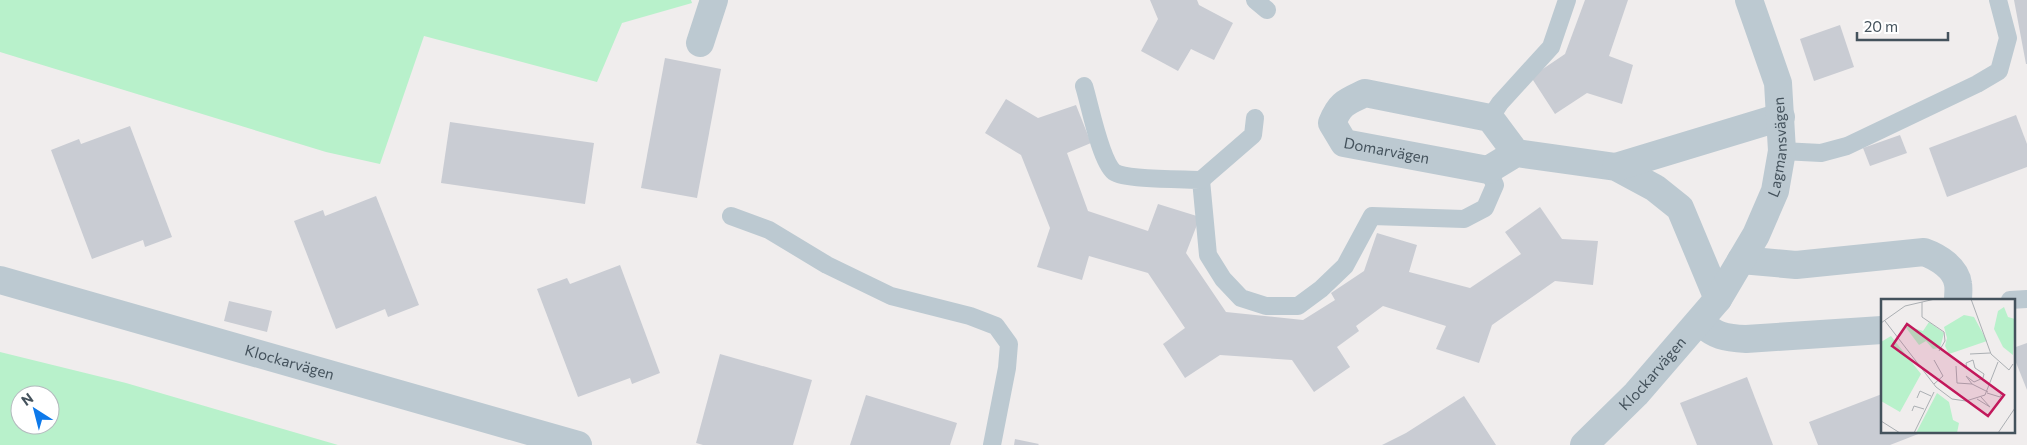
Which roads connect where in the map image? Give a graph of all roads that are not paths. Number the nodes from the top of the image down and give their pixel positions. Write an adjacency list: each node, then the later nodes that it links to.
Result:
1 (714, 0): 5 (street)
2 (1567, 0): 9 (lane)
3 (1749, 0): 7 (street, Lagmansvägen)
4 (1998, 0): 10 (lane)
5 (700, 42)
6 (1084, 86): 14 (lane)
7 (1781, 117): 10 (street, Lagmansvägen); 12 (street)
8 (1255, 118): 14 (lane)
9 (1490, 118): 11 (street); 13 (street, Domarvägen)
10 (1782, 151): 16 (street, Lagmansvägen)
11 (1516, 153): 12 (street); 13 (street)
12 (1616, 167): 18 (street)
13 (1488, 170): 14 (lane)
14 (1202, 180)
15 (732, 216): 25 (lane)
16 (1741, 260): 18 (street, Lagmansvägen); 19 (street)
17 (0, 280): 24 (street, Klockarvägen)
18 (1718, 299): 22 (street, Klockarvägen)
19 (1958, 299)
20 (2027, 299): 21 (lane)
21 (2014, 300)
22 (1699, 322): 23 (street); 26 (street, Klockarvägen)
23 (1881, 330)
24 (578, 445)
25 (992, 445)
26 (1584, 445)

